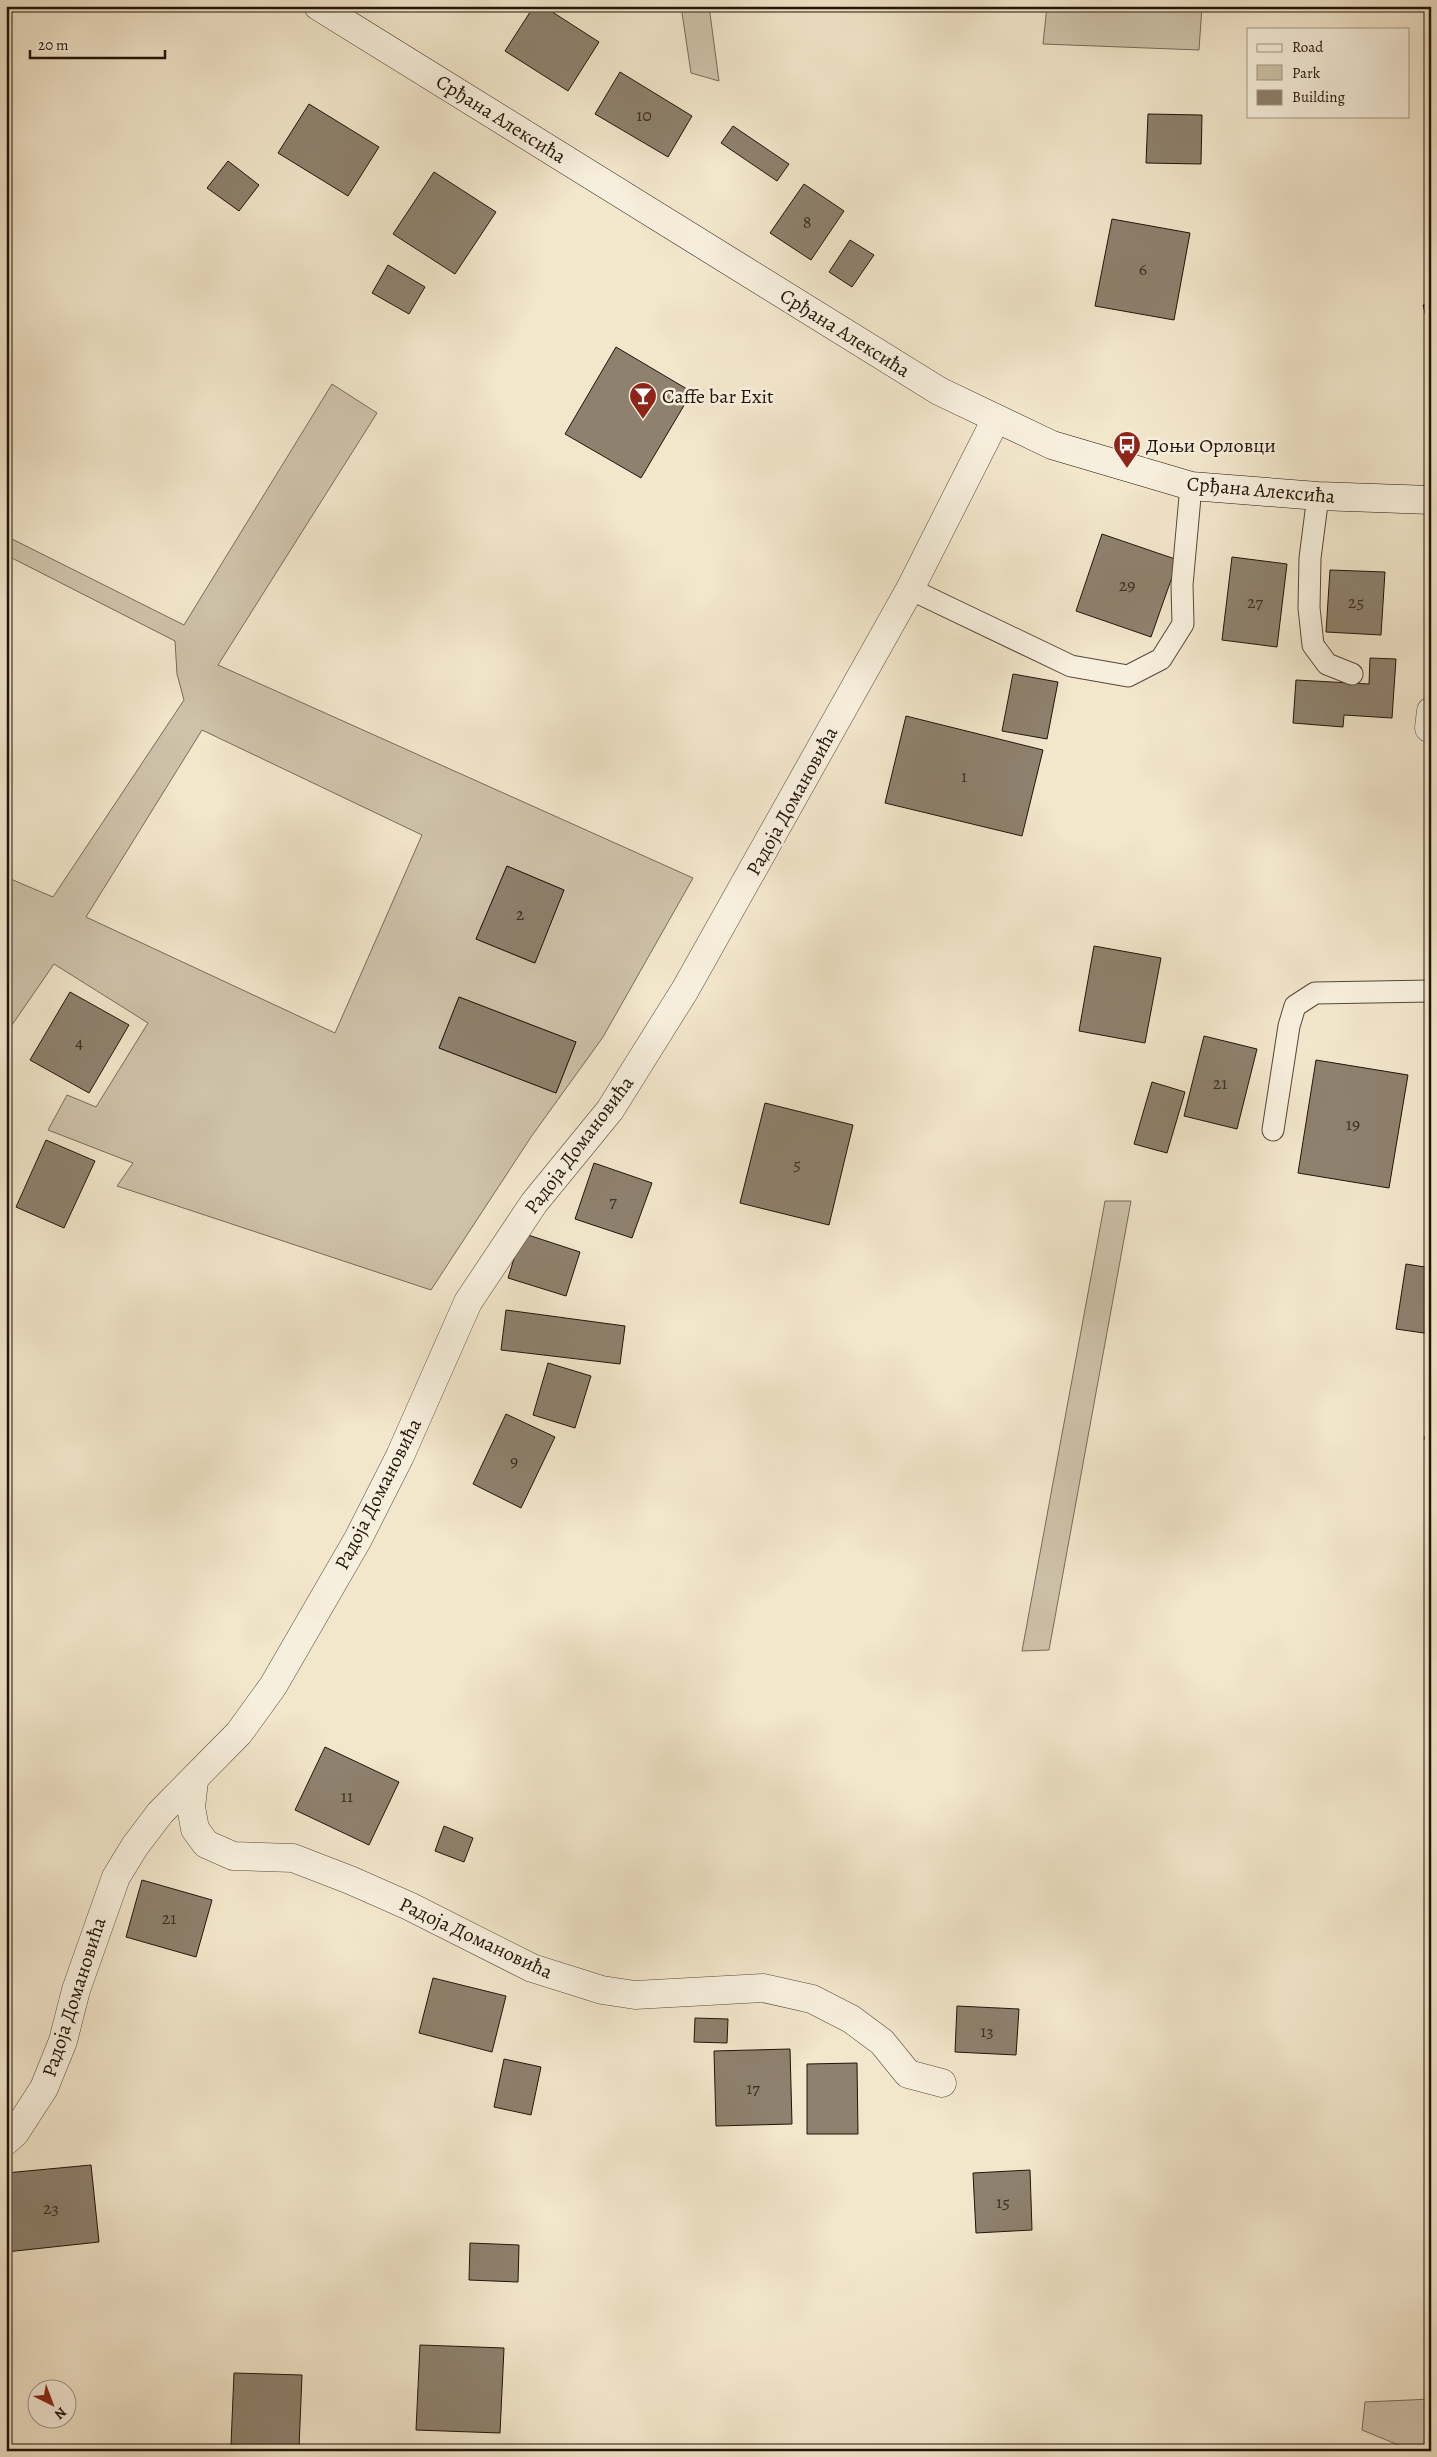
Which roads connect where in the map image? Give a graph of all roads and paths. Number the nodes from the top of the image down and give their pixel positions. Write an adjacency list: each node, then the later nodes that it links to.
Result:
1 (318, 6): 2 (street, Срђана Алексића)
2 (996, 419): 3 (street, Срђана Алексића); 6 (street, Радоја Домановића)
3 (1192, 486): 4 (street, Срђана Алексића); 6 (lane)
4 (1318, 496): 5 (street, Срђана Алексића); 7 (lane)
5 (1431, 500)
6 (910, 589): 10 (street, Радоја Домановића)
7 (1352, 674)
8 (1431, 991): 9 (lane)
9 (1273, 1130)
10 (194, 1781): 11 (street, Радоја Домановића); 12 (street, Радоја Домановића)
11 (942, 2083)
12 (6, 2141)

